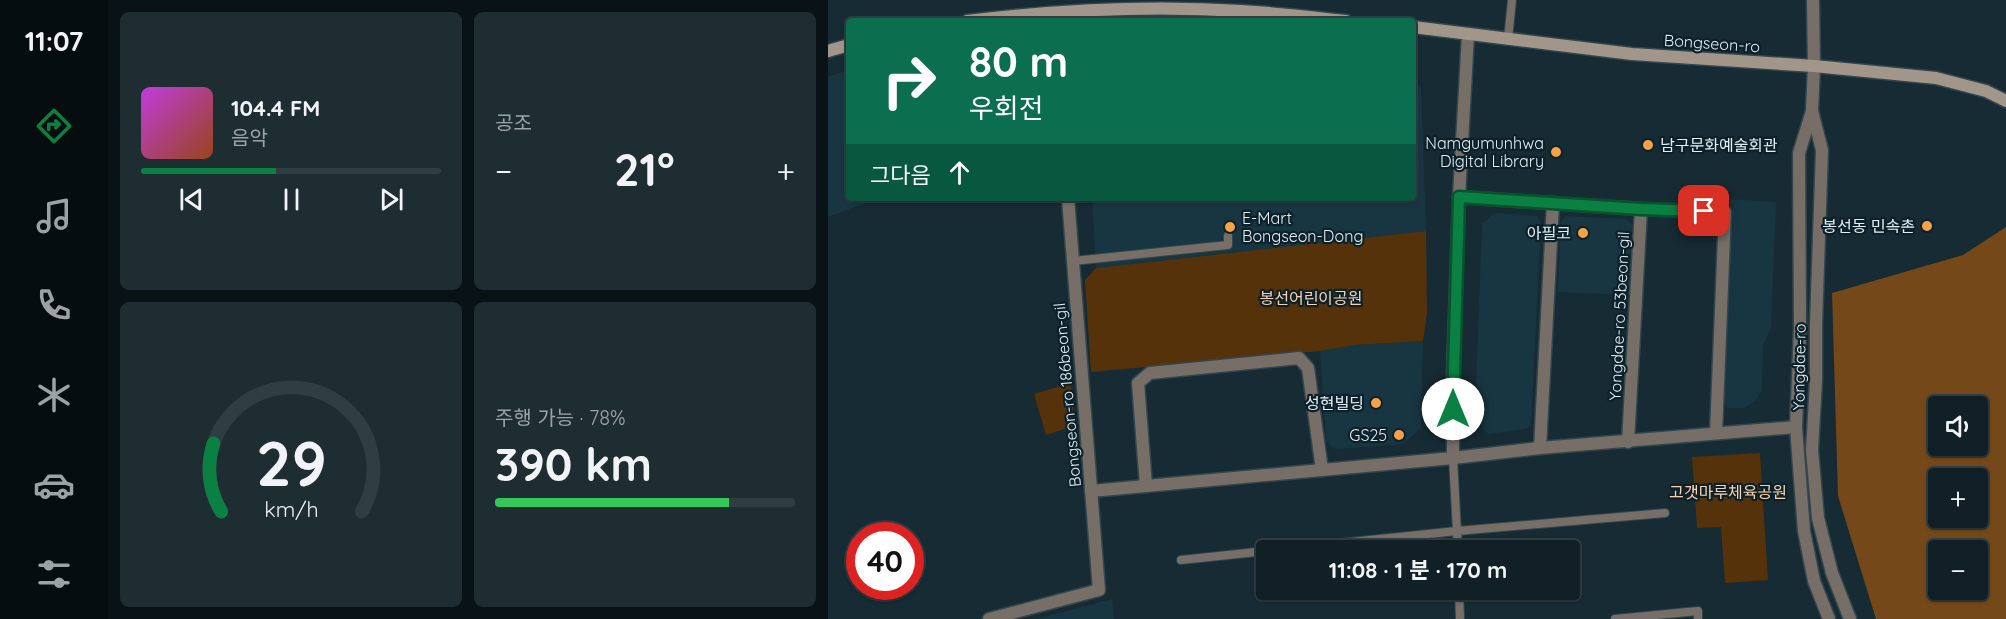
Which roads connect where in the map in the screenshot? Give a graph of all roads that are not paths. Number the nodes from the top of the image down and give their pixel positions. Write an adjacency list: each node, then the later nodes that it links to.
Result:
1 (1512, 0): 8 (lane)
2 (1813, 0): 11 (street, Yongdae-ro)
3 (1052, 16): 4 (main road); 5 (main road)
4 (1018, 18)
5 (1314, 18)
6 (1416, 27): 7 (main road, Bongseon-ro)
7 (1468, 34): 8 (main road, Bongseon-ro); 14 (street)
8 (1508, 39): 11 (main road, Bongseon-ro)
9 (846, 46): 10 (main road)
10 (828, 51)
11 (1814, 66): 12 (main road, Bongseon-ro); 13 (street, Yongdae-ro)
12 (2006, 102)
13 (1812, 111): 20 (street, Yongdae-ro); 41 (street, Yongdae-ro)
14 (1459, 197): 16 (street); 24 (street)
15 (1068, 201): 19 (street, Bongseon-ro 186beon-gil)
16 (1553, 203): 17 (street); 23 (street)
17 (1641, 209): 21 (street, Yongdae-ro 53beon-gil); 22 (street, Yongdae-ro 53beon-gil)
18 (1228, 236): 19 (lane)
19 (1073, 261): 27 (street, Bongseon-ro 186beon-gil)
20 (1796, 427): 21 (street); 40 (street, Yongdae-ro)
21 (1716, 433): 22 (street)
22 (1628, 442): 23 (street)
23 (1540, 448): 24 (street)
24 (1453, 458): 25 (street); 29 (lane)
25 (1322, 470): 26 (street); 26 (street)
26 (1146, 486): 27 (street)
27 (1091, 491): 35 (street, Bongseon-ro 186beon-gil)
28 (1665, 513): 29 (lane)
29 (1457, 531): 30 (lane); 31 (lane)
30 (1370, 540)
31 (1457, 540)
32 (1256, 552): 33 (lane)
33 (1181, 560)
34 (1459, 600): 37 (lane)
35 (1024, 615): 36 (street)
36 (989, 619)
37 (1460, 619)
38 (1615, 619): 39 (lane)
39 (1698, 619)
40 (1829, 619)
41 (1851, 619)

